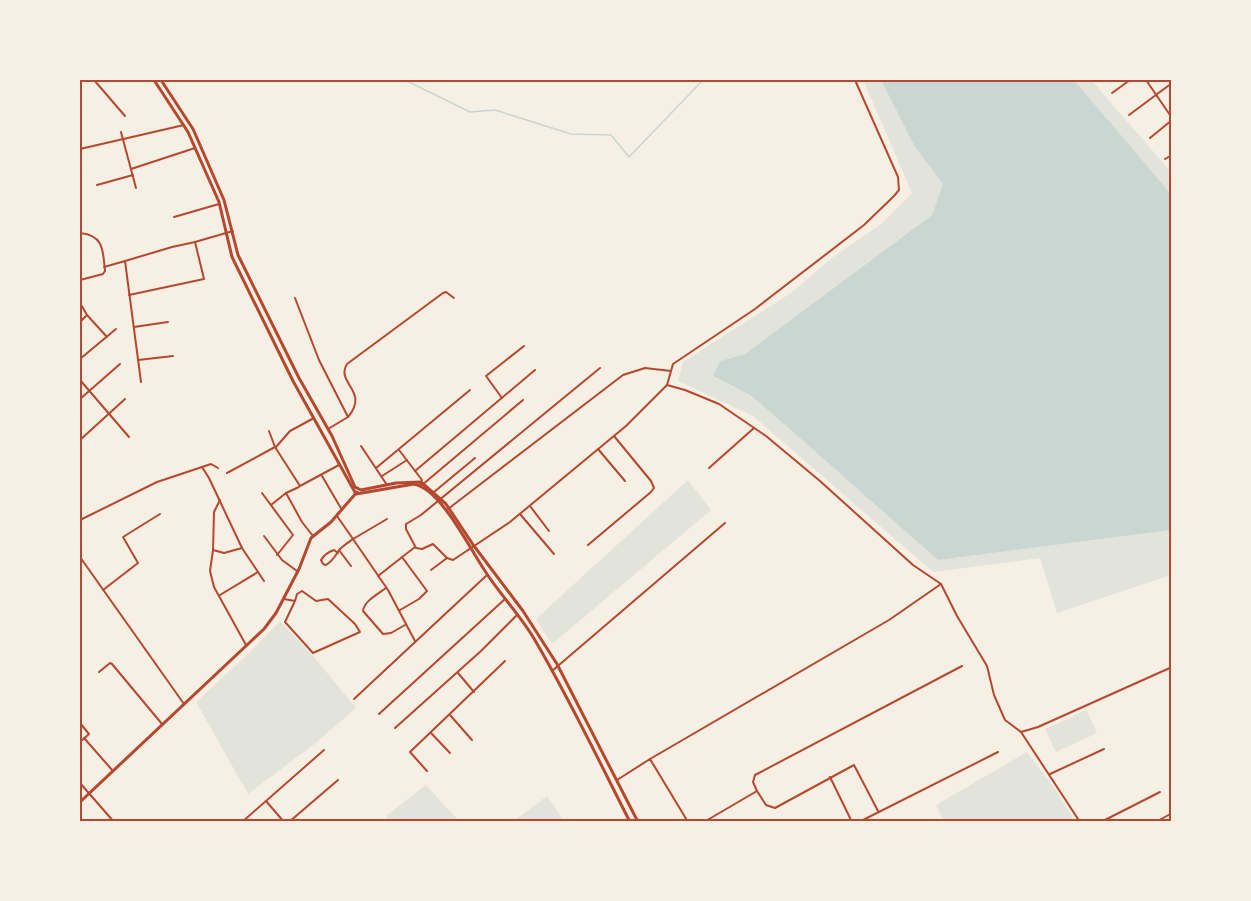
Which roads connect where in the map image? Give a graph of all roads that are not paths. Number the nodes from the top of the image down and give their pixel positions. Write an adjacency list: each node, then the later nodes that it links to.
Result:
1 (94, 80): 11 (street)
2 (154, 80): 13 (main road)
3 (161, 80): 27 (main road)
4 (855, 80): 51 (street)
5 (1130, 80): 8 (street)
6 (1146, 80): 9 (street)
7 (1172, 83): 9 (street)
8 (1112, 93)
9 (1157, 94): 10 (street); 12 (street)
10 (1129, 115)
11 (125, 116)
12 (1172, 119): 15 (street)
13 (184, 125): 16 (street); 17 (main road)
14 (121, 132): 16 (street)
15 (1150, 138)
16 (123, 139): 18 (street); 21 (street)
17 (195, 148): 21 (street); 25 (main road)
18 (80, 149)
19 (1172, 155): 20 (street)
20 (1166, 159)
21 (131, 169): 22 (street)
22 (133, 175): 23 (street); 24 (street)
23 (97, 185)
24 (136, 188)
25 (219, 204): 26 (street); 29 (main road)
26 (174, 217)
27 (233, 231): 29 (street); 65 (main road)
28 (80, 233): 32 (street)
29 (226, 233): 30 (street); 63 (main road)
30 (195, 242): 31 (street); 34 (street)
31 (125, 261): 32 (street); 34 (street)
32 (104, 267): 33 (street)
33 (80, 280)
34 (129, 295): 41 (street)
35 (295, 298): 62 (street)
36 (454, 298): 62 (street)
37 (80, 303): 38 (street)
38 (87, 315): 39 (street); 43 (street)
39 (80, 322)
40 (168, 322): 41 (street)
41 (134, 327): 47 (street)
42 (116, 329): 43 (street)
43 (107, 336): 46 (street)
44 (524, 346): 57 (street)
45 (173, 356): 47 (street)
46 (80, 359)
47 (138, 360): 53 (street)
48 (120, 364): 56 (street)
49 (600, 368): 97 (street)
50 (535, 370): 57 (street)
51 (671, 371): 54 (street); 100 (street)
52 (80, 380): 56 (street)
53 (141, 382)
54 (667, 385): 64 (street); 67 (street)
55 (470, 390): 75 (street)
56 (89, 391): 58 (street); 61 (street)
57 (502, 398): 83 (street)
58 (80, 399)
59 (125, 399): 61 (street)
60 (523, 400): 88 (street)
61 (108, 414): 68 (street); 69 (street)
62 (348, 417): 65 (street)
63 (314, 418): 72 (street); 73 (main road)
64 (754, 428): 82 (street); 130 (street)
65 (328, 429): 70 (main road)
66 (269, 431): 72 (street)
67 (614, 436): 74 (street); 112 (street)
68 (129, 437)
69 (80, 440)
70 (336, 445): 73 (main road); 91 (main road)
71 (362, 446): 81 (street)
72 (276, 447): 84 (street); 90 (street)
73 (330, 448): 78 (main road)
74 (598, 449): 87 (street); 99 (street)
75 (399, 450): 77 (street); 81 (street)
76 (475, 458): 94 (street)
77 (407, 460): 83 (street); 86 (street)
78 (339, 465): 85 (street); 95 (main road)
79 (202, 467): 80 (street); 96 (street); 105 (street)
80 (218, 468)
81 (376, 468): 86 (street)
82 (709, 468)
83 (415, 471): 88 (street)
84 (227, 473)
85 (321, 475): 90 (street); 101 (street)
86 (382, 477): 89 (street)
87 (626, 481)
88 (422, 484): 89 (main road); 94 (main road); 95 (main road)
89 (387, 485): 91 (main road)
90 (300, 486): 93 (street)
91 (358, 490): 95 (main road)
92 (262, 493): 98 (street)
93 (286, 493): 98 (street); 110 (street)
94 (432, 493): 97 (main road)
95 (356, 494): 101 (main road)
96 (220, 500): 115 (street); 116 (street)
97 (440, 500): 100 (main road); 113 (street)
98 (272, 505): 119 (street)
99 (530, 506): 103 (street); 108 (street)
100 (447, 509): 114 (main road)
101 (342, 510): 104 (main road)
102 (160, 514): 132 (street)
103 (520, 514): 114 (street); 118 (street)
104 (337, 516): 110 (main road); 111 (street)
105 (80, 519)
106 (387, 519): 111 (street)
107 (725, 523): 143 (street)
108 (549, 531)
109 (264, 536): 119 (street)
110 (313, 537): 125 (main road)
111 (353, 539): 117 (street); 128 (street)
112 (588, 545)
113 (415, 547): 121 (street); 122 (street)
114 (472, 547): 122 (street); 127 (main road); 143 (main road)
115 (242, 548): 116 (street); 126 (street)
116 (213, 550): 133 (street)
117 (339, 551): 117 (street); 123 (street)
118 (554, 554)
119 (277, 555): 125 (street)
120 (80, 557): 132 (street)
121 (402, 557): 128 (street); 137 (street)
122 (447, 558): 124 (street)
123 (351, 566)
124 (431, 570)
125 (297, 571): 134 (main road)
126 (258, 572): 129 (street); 133 (street)
127 (487, 575): 135 (main road); 140 (street)
128 (378, 576): 131 (street)
129 (264, 581)
130 (941, 584): 157 (street); 166 (street)
131 (386, 588): 137 (street); 139 (street)
132 (103, 590): 151 (street)
133 (220, 595): 141 (street)
134 (284, 598): 136 (street); 141 (main road)
135 (505, 599): 138 (main road); 152 (street)
136 (295, 601): 136 (street)
137 (400, 610): 139 (street)
138 (518, 615): 146 (main road); 148 (street)
139 (405, 625): 140 (street)
140 (415, 641): 150 (street)
141 (246, 645): 151 (main road)
142 (505, 661): 149 (street)
143 (558, 664): 146 (street); 172 (main road)
144 (962, 666): 174 (street)
145 (1172, 667): 157 (street)
146 (552, 670): 185 (main road)
147 (99, 672): 155 (street)
148 (458, 673): 149 (street); 156 (street)
149 (474, 692): 153 (street)
150 (354, 699)
151 (184, 704): 155 (main road)
152 (379, 714)
153 (450, 716): 158 (street); 160 (street)
154 (80, 723): 159 (street)
155 (162, 724): 167 (main road)
156 (395, 728)
157 (1021, 732): 169 (street)
158 (431, 733): 165 (street); 168 (street)
159 (84, 738): 161 (street); 167 (street)
160 (472, 740)
161 (80, 742)
162 (1104, 749): 169 (street)
163 (324, 750): 177 (street)
164 (998, 752): 179 (street)
165 (450, 753)
166 (650, 759): 172 (street); 187 (street)
167 (113, 771): 176 (main road)
168 (427, 771)
169 (1050, 774): 191 (street)
170 (830, 777): 174 (street); 179 (street); 189 (street)
171 (338, 780): 184 (street)
172 (617, 780): 186 (main road)
173 (80, 783): 176 (street)
174 (757, 791): 188 (street)
175 (1160, 792): 192 (street)
176 (89, 793): 178 (main road); 181 (street)
177 (266, 801): 182 (street); 183 (street)
178 (80, 802)
179 (878, 812): 190 (street)
180 (1172, 813): 193 (street)
181 (114, 822)
182 (242, 822)
183 (284, 822)
184 (289, 822)
185 (630, 822)
186 (638, 822)
187 (688, 822)
188 (704, 822)
189 (852, 822)
190 (858, 822)
191 (1080, 822)
192 (1101, 822)
193 (1156, 822)

